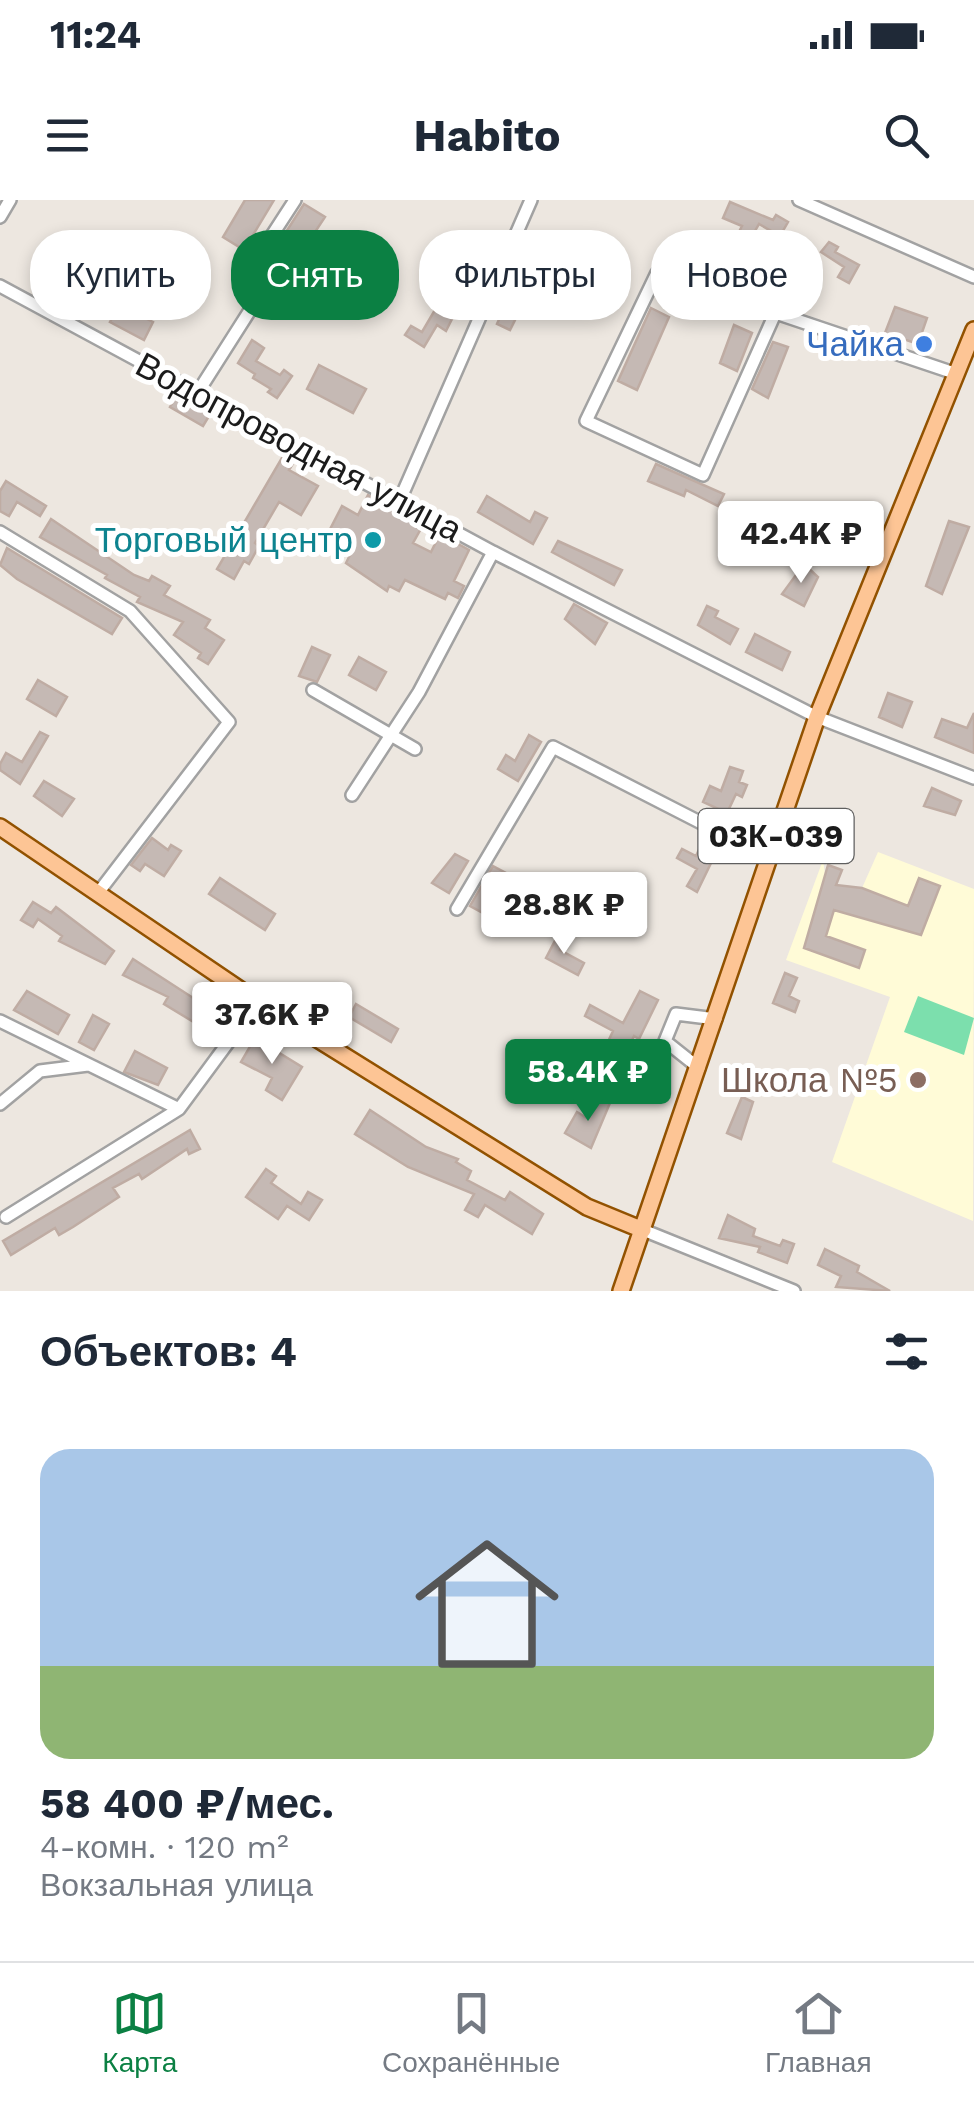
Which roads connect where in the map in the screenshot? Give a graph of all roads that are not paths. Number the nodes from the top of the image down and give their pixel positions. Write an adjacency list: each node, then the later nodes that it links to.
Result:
1 (10, 200): 5 (street)
2 (295, 200): 12 (street)
3 (530, 200): 13 (street)
4 (799, 200): 6 (street)
5 (0, 217)
6 (974, 276)
7 (0, 286): 12 (street, Водопроводная улица)
8 (774, 316): 8 (street)
9 (787, 320): 11 (street)
10 (974, 330): 11 (main road, 03К-039)
11 (957, 374): 17 (main road, 03К-039)
12 (198, 392): 13 (street, Водопроводная улица)
13 (399, 502): 15 (street, Водопроводная улица)
14 (0, 532): 24 (street)
15 (493, 552): 17 (street, Водопроводная улица); 18 (street, Водопроводная улица)
16 (313, 690): 18 (street)
17 (818, 717): 20 (street, Водопроводная улица); 23 (main road, 03К-039)
18 (391, 734): 19 (street); 21 (street, Водопроводная улица)
19 (414, 749)
20 (974, 778)
21 (352, 795)
22 (0, 827): 24 (main road)
23 (772, 848): 25 (street); 27 (main road, 03К-039)
24 (98, 893): 26 (main road)
25 (456, 910)
26 (258, 1002): 32 (street); 34 (main road)
27 (716, 1019): 30 (main road, 03К-039); 30 (street)
28 (0, 1021): 29 (street)
29 (88, 1065): 31 (street); 32 (street)
30 (699, 1068): 34 (main road, 03К-039)
31 (0, 1104)
32 (179, 1109): 33 (street)
33 (6, 1218)
34 (643, 1230): 35 (main road, 03К-039); 36 (street)
35 (621, 1291)
36 (794, 1291)

